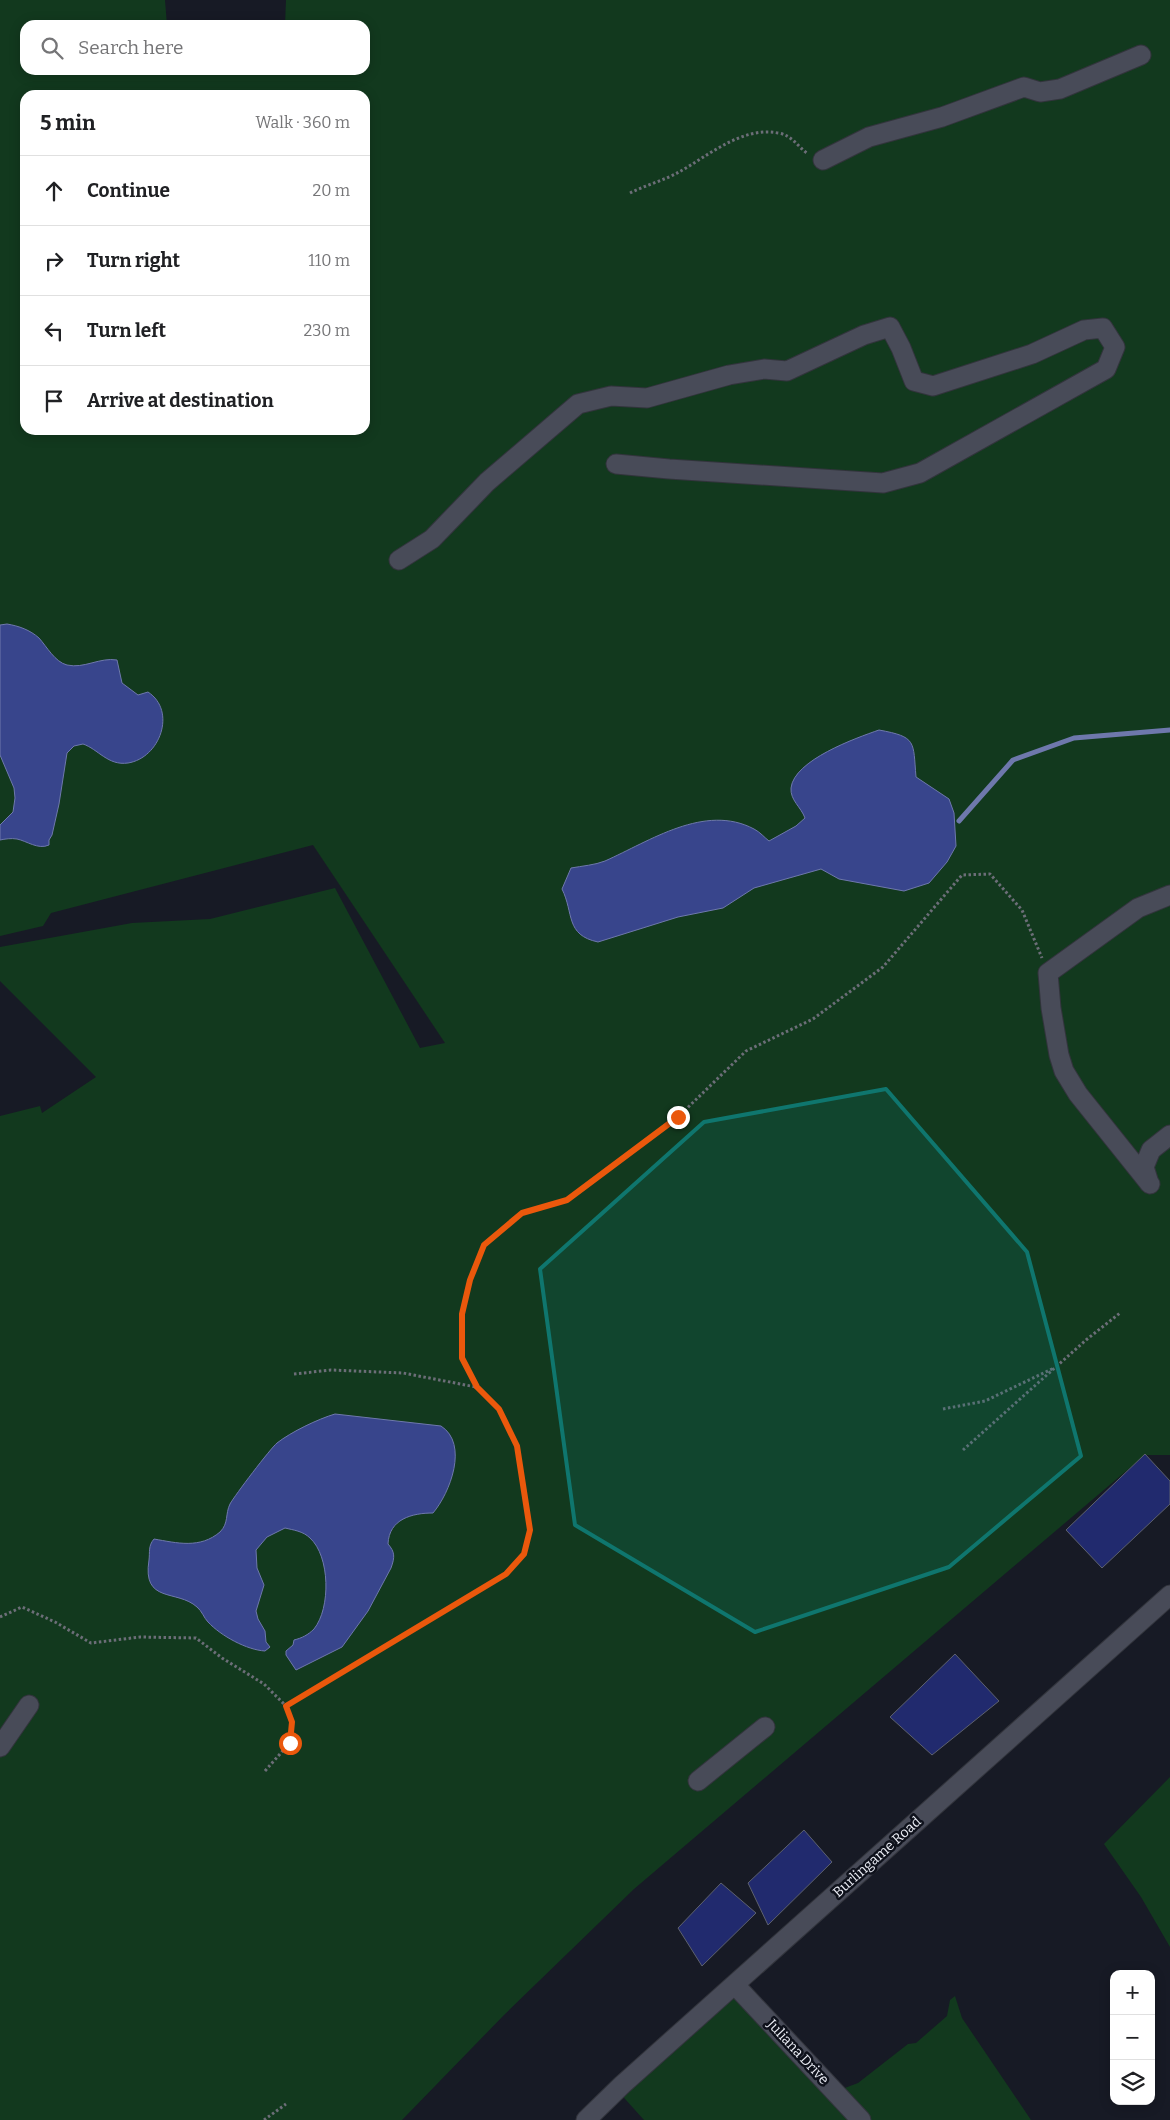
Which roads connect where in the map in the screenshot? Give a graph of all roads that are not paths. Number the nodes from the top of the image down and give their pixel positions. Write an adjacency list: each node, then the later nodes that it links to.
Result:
1 (1141, 55): 2 (street)
2 (823, 160)
3 (616, 464): 4 (street)
4 (399, 560)
5 (1170, 895): 6 (street)
6 (1170, 1135)
7 (1170, 1595): 12 (street, Burlingame Road)
8 (29, 1705): 10 (street)
9 (765, 1727): 11 (street)
10 (0, 1747)
11 (698, 1781)
12 (735, 1984): 13 (street, Burlingame Road); 14 (street, Juliana Drive)
13 (586, 2120)
14 (861, 2120)

